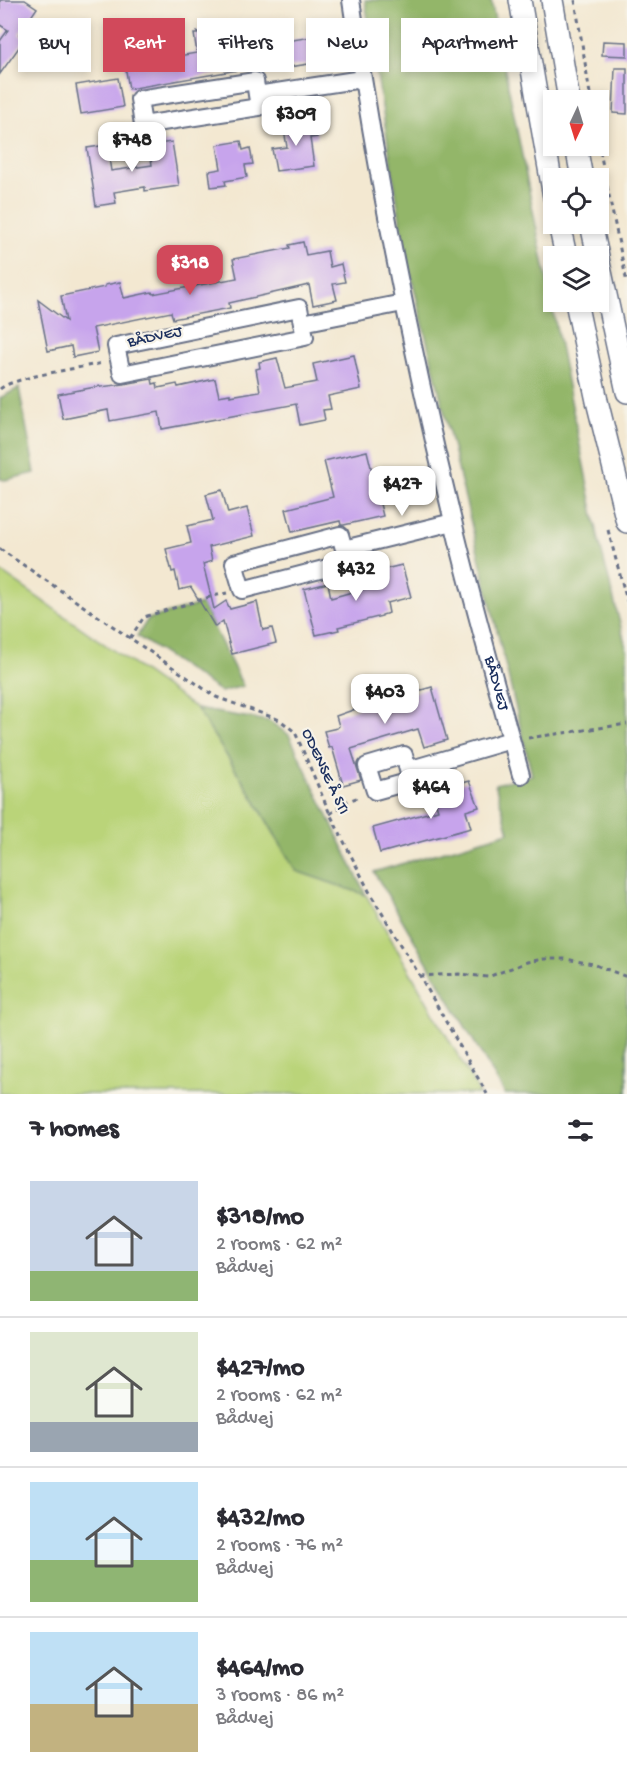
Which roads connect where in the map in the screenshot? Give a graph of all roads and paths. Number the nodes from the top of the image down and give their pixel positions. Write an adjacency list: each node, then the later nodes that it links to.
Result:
1 (351, 0): 5 (street, BÅDVEJ)
2 (520, 0): 10 (street)
3 (552, 0): 6 (street)
4 (575, 0): 7 (path)
5 (362, 79): 8 (street); 13 (street, BÅDVEJ)
6 (567, 90)
7 (589, 90)
8 (257, 95): 8 (street)
9 (601, 156): 11 (path)
10 (549, 168)
11 (627, 283)
12 (609, 302): 17 (street)
13 (403, 303): 15 (street); 20 (street, BÅDVEJ)
14 (578, 312): 21 (street)
15 (302, 323): 16 (street, BÅDVEJ); 16 (street, BÅDVEJ)
16 (119, 360): 18 (path)
17 (625, 368): 19 (street)
18 (0, 389)
19 (627, 392)
20 (453, 522): 23 (street); 27 (street, BÅDVEJ)
21 (627, 522)
22 (0, 549): 25 (path, ODENSE Å STI)
23 (344, 549): 24 (street); 24 (street)
24 (242, 590): 25 (path)
25 (130, 638): 31 (path, ODENSE Å STI)
26 (627, 724): 27 (path)
27 (512, 740): 28 (street); 29 (street, BÅDVEJ)
28 (408, 770): 30 (street); 30 (street)
29 (521, 776)
30 (375, 791): 31 (path)
31 (330, 814): 32 (path, ODENSE Å STI)
32 (420, 976): 33 (path); 34 (path, ODENSE Å STI)
33 (627, 977)
34 (487, 1094)

